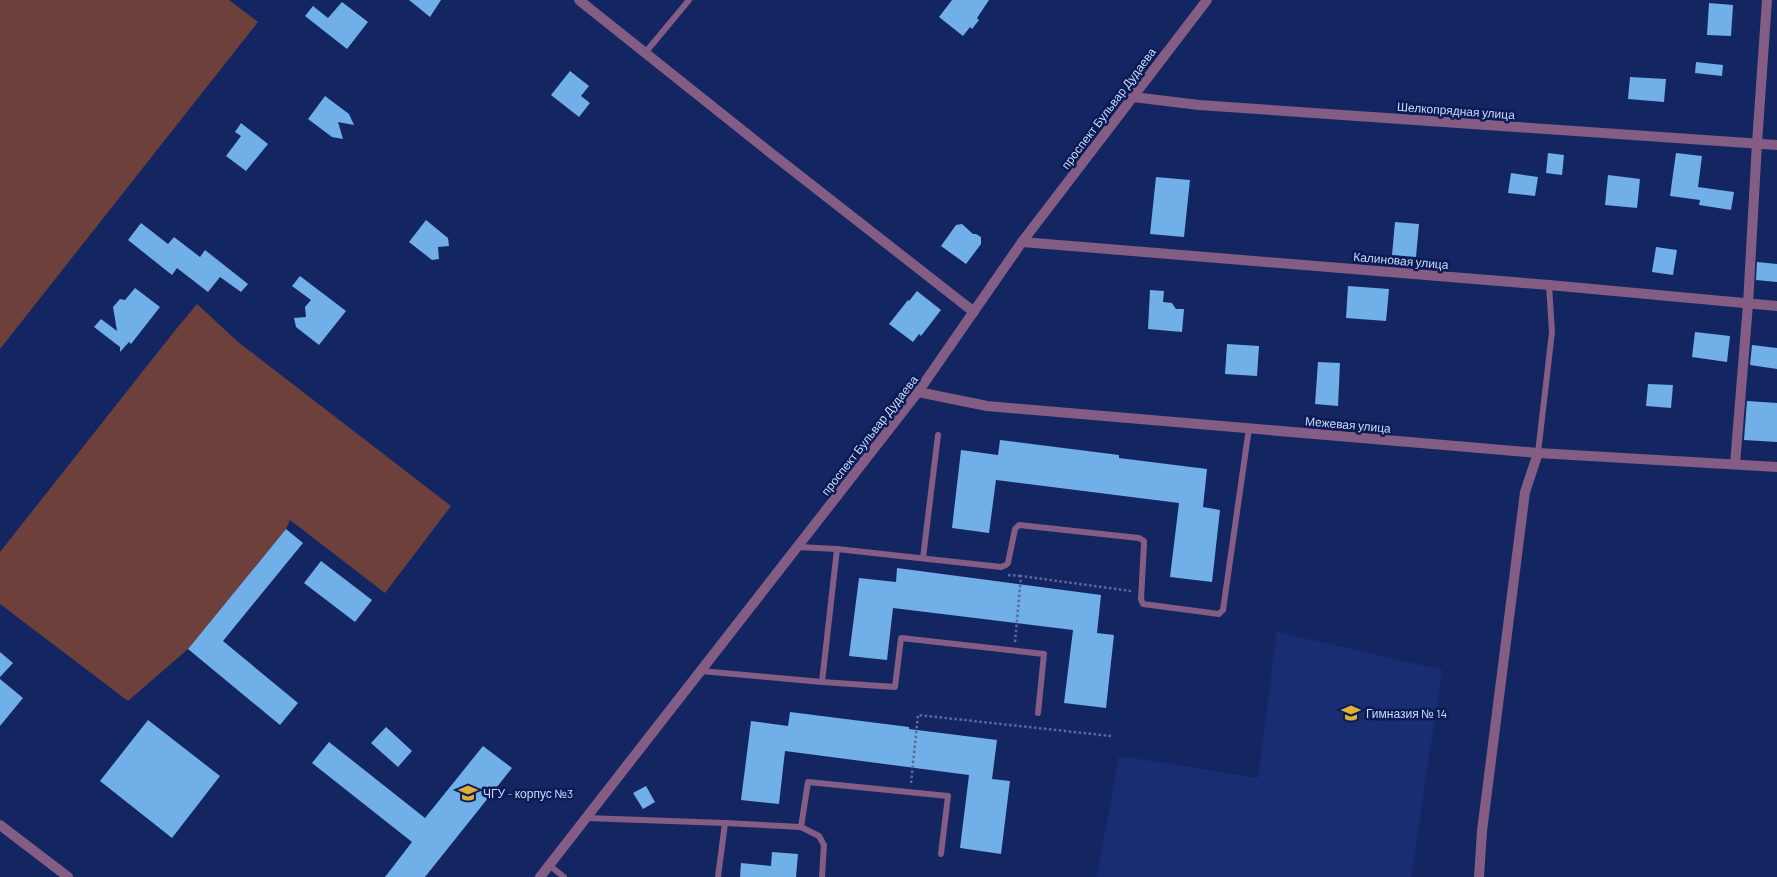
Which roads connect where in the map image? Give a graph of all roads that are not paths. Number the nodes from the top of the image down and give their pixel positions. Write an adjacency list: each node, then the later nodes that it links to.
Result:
1 (579, 0): 5 (street)
2 (689, 0): 5 (lane)
3 (1207, 0): 6 (street, проспект Бульвар Дудаева)
4 (1767, 0): 7 (street)
5 (645, 53): 13 (street)
6 (1133, 97): 7 (street, Шелкопрядная улица); 9 (street, проспект Бульвар Дудаева)
7 (1757, 143): 8 (street, Шелкопрядная улица); 11 (street)
8 (1777, 145)
9 (1022, 242): 10 (street, Калиновая улица); 13 (street, проспект Бульвар Дудаева)
10 (1549, 285): 11 (street, Калиновая улица); 17 (lane)
11 (1748, 304): 12 (street, Калиновая улица); 18 (street)
12 (1777, 306)
13 (974, 312): 14 (street, проспект Бульвар Дудаева)
14 (918, 392): 15 (street, Межевая улица); 20 (street, проспект Бульвар Дудаева)
15 (1249, 428): 17 (street, Межевая улица); 22 (lane)
16 (938, 435): 22 (lane)
17 (1538, 453): 18 (street, Межевая улица); 37 (street)
18 (1735, 464): 19 (street, Межевая улица)
19 (1777, 467)
20 (798, 547): 21 (lane); 23 (street, проспект Бульвар Дудаева)
21 (837, 549): 22 (lane); 24 (lane)
22 (923, 558)
23 (701, 671): 24 (lane); 26 (street, проспект Бульвар Дудаева)
24 (822, 682): 25 (lane)
25 (1038, 713)
26 (586, 818): 27 (lane); 31 (street, проспект Бульвар Дудаева)
27 (725, 822): 29 (lane); 35 (lane)
28 (0, 825): 32 (street)
29 (801, 827): 30 (lane); 36 (lane)
30 (941, 854)
31 (549, 865): 33 (street, проспект Бульвар Дудаева); 34 (lane)
32 (68, 877)
33 (540, 877)
34 (564, 877)
35 (718, 877)
36 (822, 877)
37 (1479, 877)

